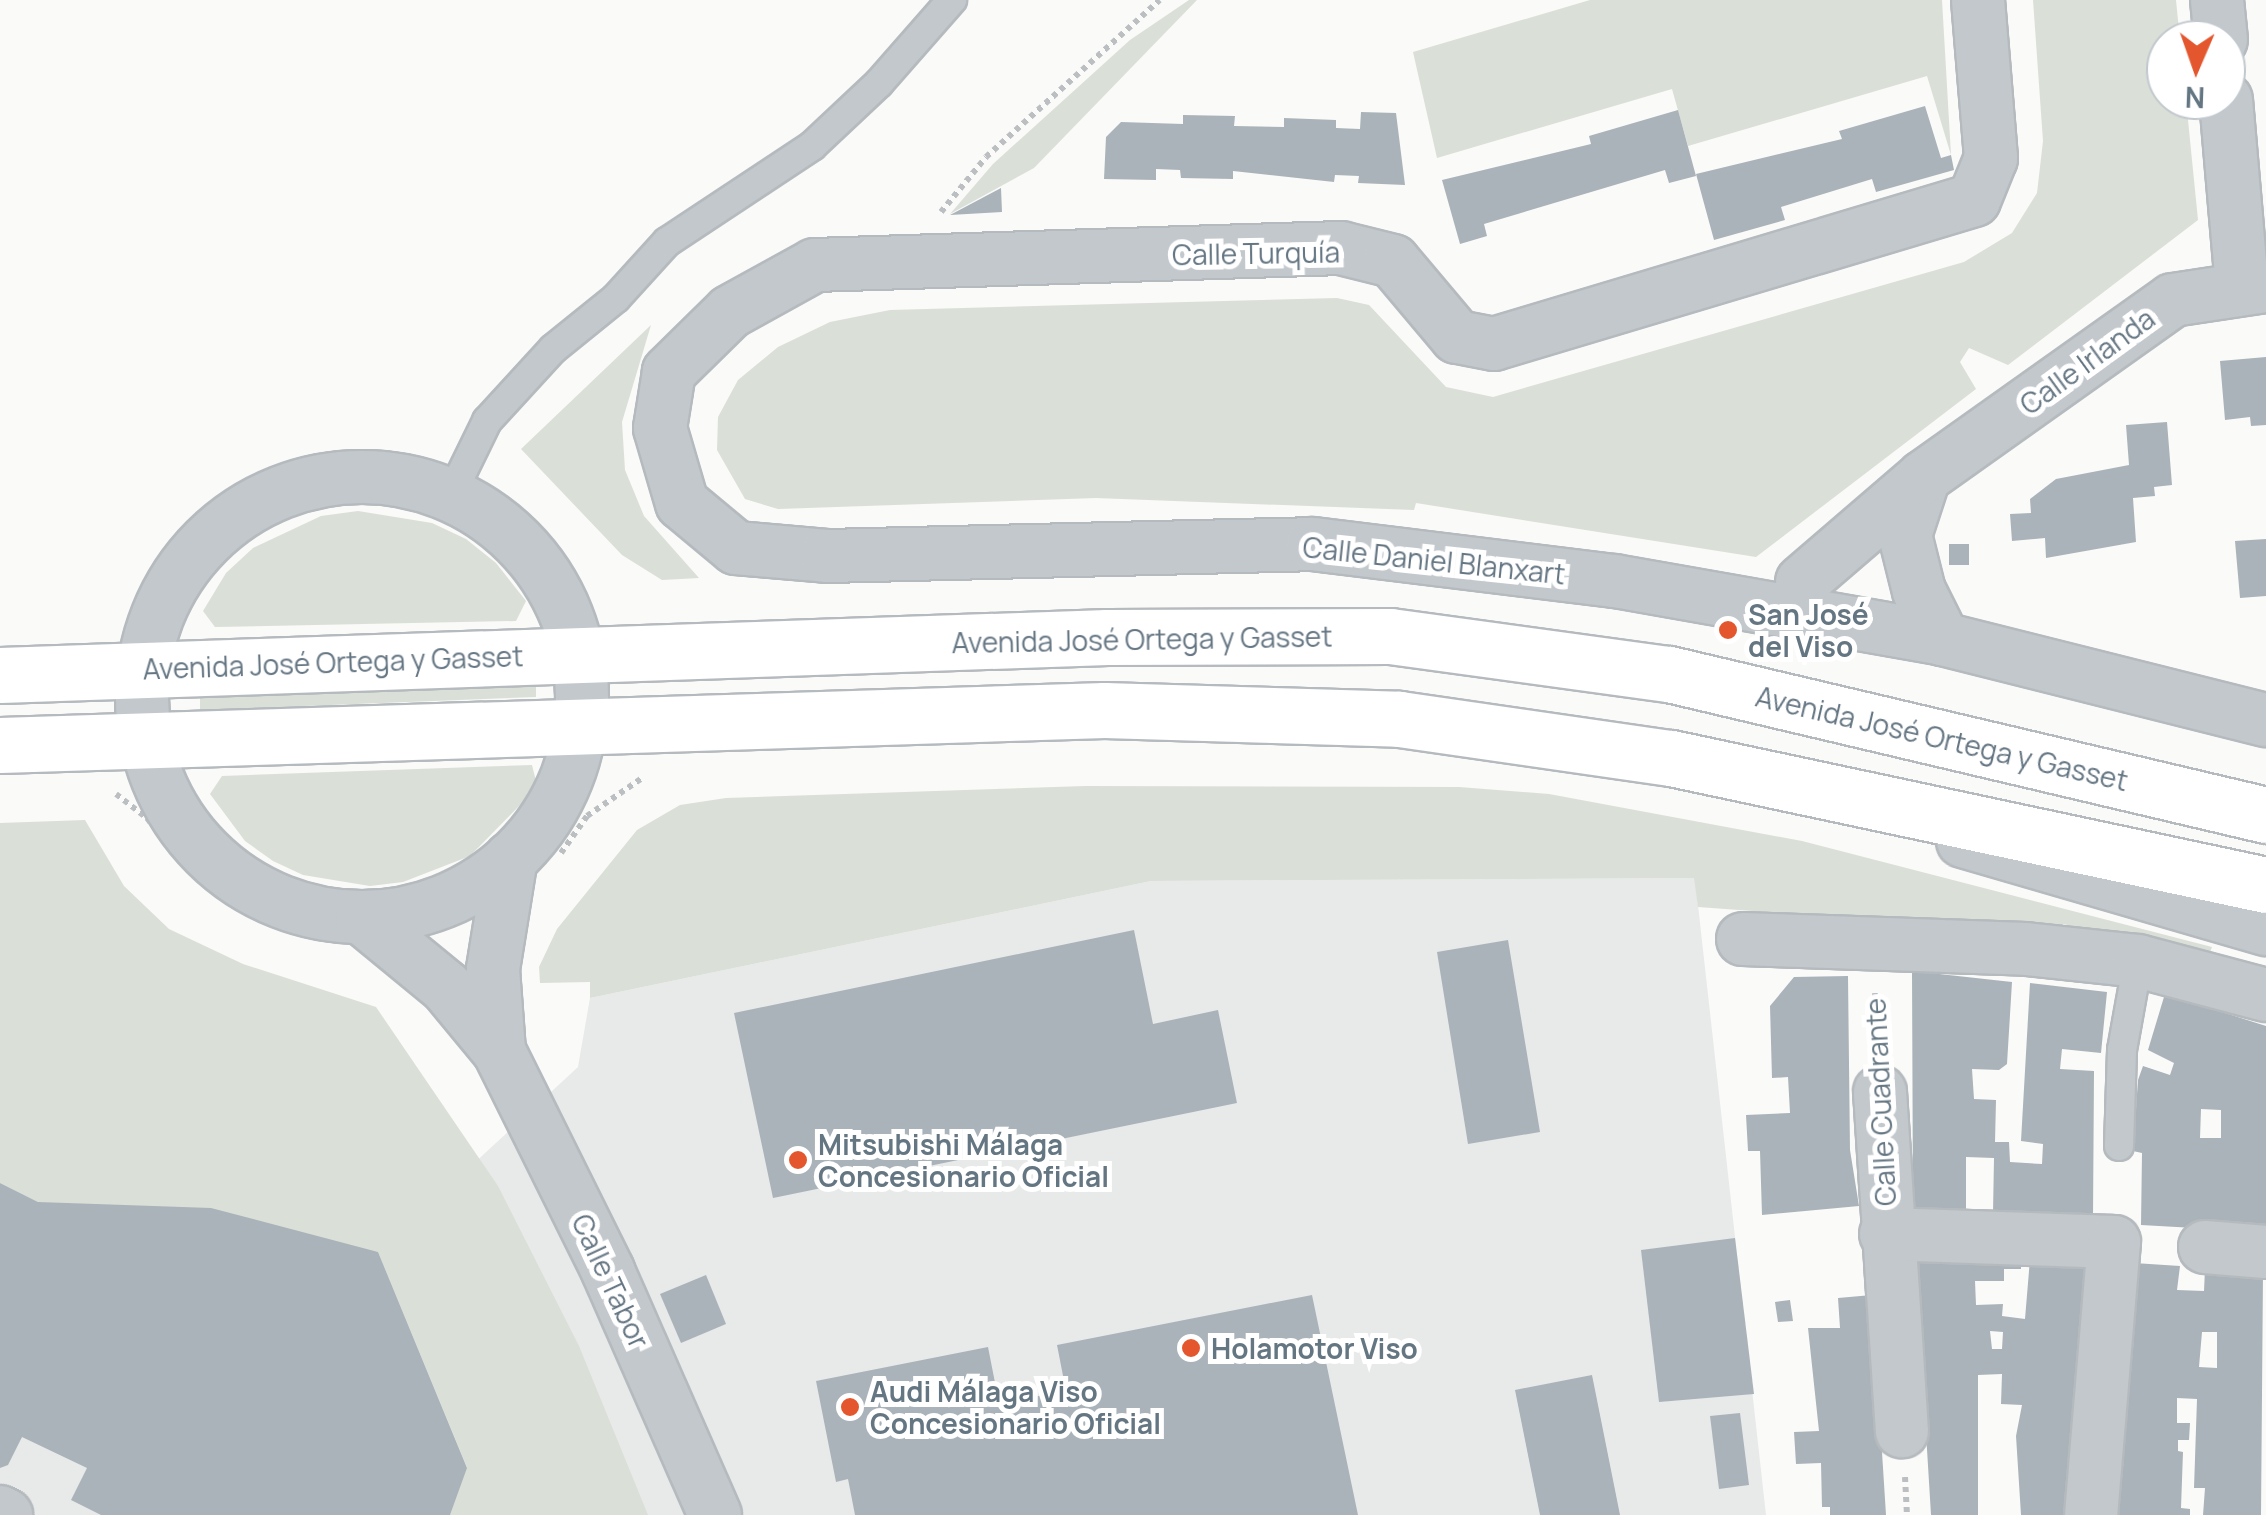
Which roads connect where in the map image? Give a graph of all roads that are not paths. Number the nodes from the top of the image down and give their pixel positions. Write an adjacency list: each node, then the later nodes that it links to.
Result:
1 (952, 0): 7 (lane)
2 (1978, 0): 5 (street, Calle Turquía)
3 (2229, 120): 4 (street)
4 (2254, 287): 6 (street, Calle Irlanda)
5 (660, 428): 9 (street, Calle Daniel Blanxart)
6 (1924, 478): 8 (street, Calle Irlanda); 9 (street)
7 (450, 497): 10 (street); 11 (street)
8 (1802, 582)
9 (1943, 639): 13 (street, Calle Daniel Blanxart)
10 (578, 653): 11 (main road, Avenida José Ortega y Gasset); 14 (street); 18 (main road, Avenida José Ortega y Gasset)
11 (144, 670): 12 (main road, Avenida José Ortega y Gasset); 15 (street)
12 (0, 675)
13 (2266, 720)
14 (581, 728): 15 (main road); 17 (main road); 19 (street)
15 (143, 740): 16 (main road); 21 (street)
16 (0, 745)
17 (1781, 781): 20 (main road); 22 (street)
18 (2266, 815)
19 (534, 858): 21 (street); 26 (street, Calle Tabor)
20 (2266, 885)
21 (344, 928): 26 (street, Calle Tabor)
22 (2266, 929)
23 (1743, 940): 24 (street)
24 (2138, 961): 25 (street); 28 (lane)
25 (2266, 994)
26 (499, 1051): 33 (street, Calle Tabor)
27 (1880, 1092): 29 (street, Calle Cuadrante)
28 (2119, 1146)
29 (1886, 1234): 32 (street, Calle Cuadrante); 34 (street, Calle Cuadrante)
30 (2205, 1247): 31 (street)
31 (2266, 1252)
32 (1902, 1431)
33 (714, 1515)
34 (2091, 1515)

